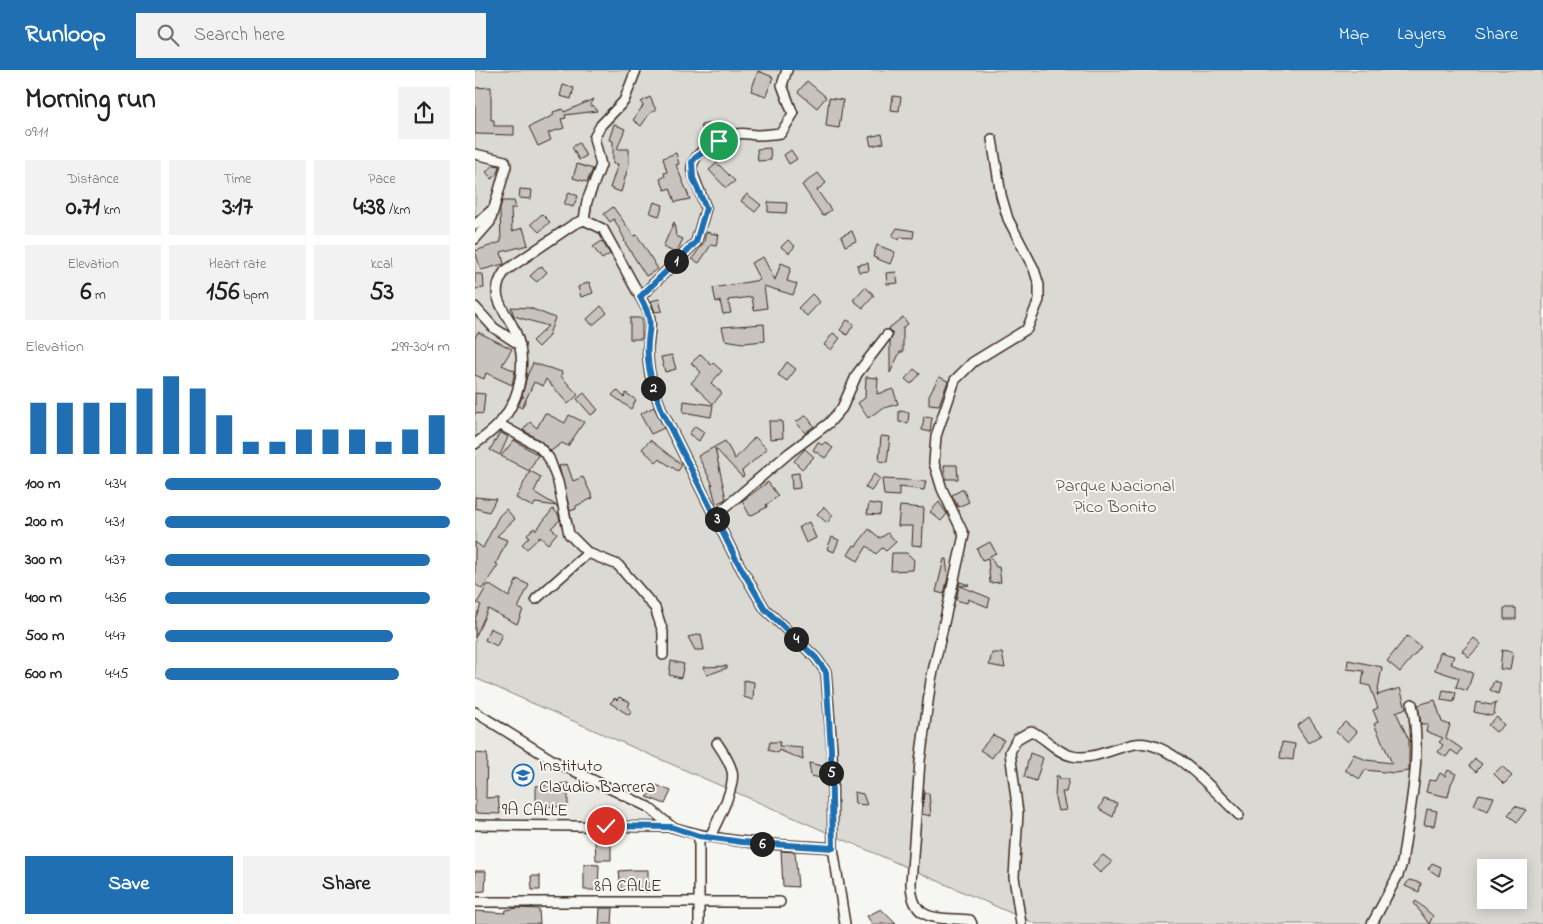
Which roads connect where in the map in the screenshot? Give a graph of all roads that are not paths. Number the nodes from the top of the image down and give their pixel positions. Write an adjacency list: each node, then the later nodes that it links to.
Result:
1 (637, 70): 6 (street)
2 (787, 70): 9 (street)
3 (992, 139): 33 (street)
4 (475, 154): 5 (street)
5 (494, 208): 7 (street); 8 (street)
6 (584, 220): 9 (street); 12 (street)
7 (475, 225)
8 (475, 239)
9 (640, 297): 15 (street)
10 (475, 307): 12 (street)
11 (887, 335): 15 (street)
12 (520, 345): 13 (street)
13 (499, 424): 14 (street); 16 (street)
14 (475, 444)
15 (715, 516): 27 (street)
16 (588, 553): 17 (street); 18 (street)
17 (537, 599)
18 (663, 655)
19 (1412, 704): 35 (street)
20 (475, 712): 24 (street)
21 (717, 743): 26 (street)
22 (1239, 815): 34 (street)
23 (475, 825): 24 (street, 9A CALLE)
24 (672, 827): 25 (street, 9A CALLE)
25 (699, 836): 26 (street, 9A CALLE); 28 (street)
26 (710, 838): 27 (street, 9A CALLE)
27 (833, 848): 32 (street)
28 (698, 901): 29 (street, 8A CALLE); 30 (street, 8A CALLE); 31 (street)
29 (475, 902)
30 (780, 902)
31 (699, 924)
32 (845, 924)
33 (972, 924)
34 (1021, 924)
35 (1371, 924)

